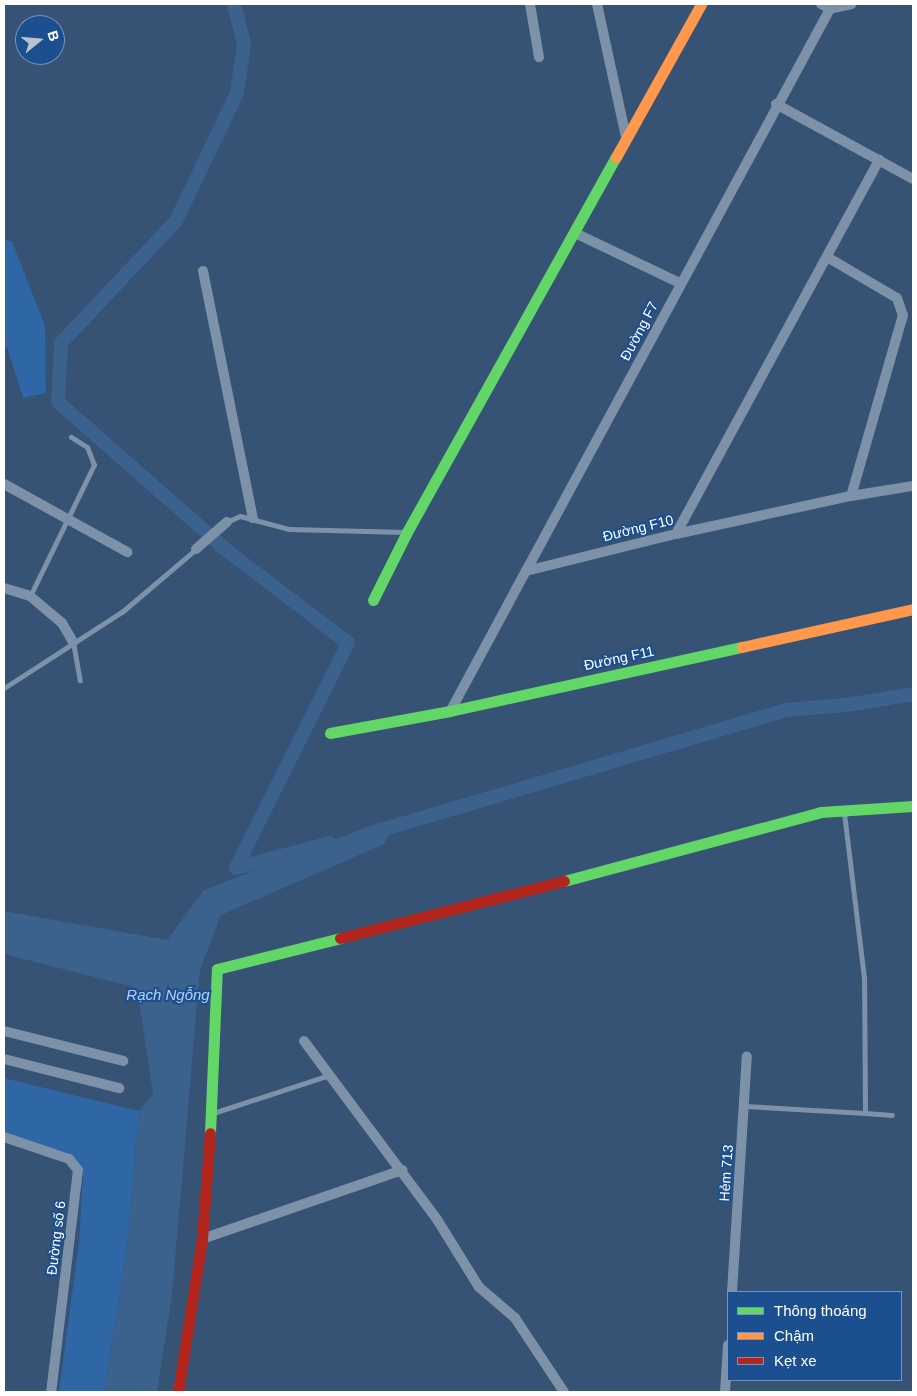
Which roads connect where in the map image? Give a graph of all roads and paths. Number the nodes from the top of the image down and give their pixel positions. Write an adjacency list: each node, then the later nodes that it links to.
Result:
1 (530, 4): 6 (street)
2 (597, 4): 8 (street)
3 (701, 4): 8 (street)
4 (851, 4): 5 (street)
5 (827, 5): 7 (street, Đường F7)
6 (540, 57)
7 (776, 104): 9 (street); 14 (street, Đường F7)
8 (626, 137): 11 (street)
9 (879, 160): 10 (street); 12 (street)
10 (913, 179)
11 (575, 233): 14 (street); 22 (street)
12 (827, 257): 18 (street); 23 (street)
13 (203, 271): 20 (street)
14 (680, 283): 26 (street, Đường F7)
15 (71, 437): 19 (lane)
16 (4, 484): 19 (street)
17 (913, 486): 18 (street, Đường F10)
18 (850, 496): 23 (street, Đường F10)
19 (66, 518): 25 (street); 28 (lane)
20 (253, 518): 21 (lane); 22 (lane)
21 (227, 522): 24 (street)
22 (407, 532): 29 (street)
23 (676, 534): 26 (street, Đường F10)
24 (196, 548): 31 (lane)
25 (127, 552)
26 (526, 571): 34 (street)
27 (4, 588): 28 (street)
28 (30, 596): 31 (street)
29 (373, 600)
30 (913, 609): 34 (street, Đường F11)
31 (73, 642): 32 (lane); 33 (lane)
32 (80, 680)
33 (4, 688)
34 (450, 710): 35 (street, Đường F11)
35 (330, 733)
36 (913, 806): 37 (street)
37 (844, 810): 46 (street); 47 (lane)
38 (4, 1031): 42 (street)
39 (304, 1041): 43 (street)
40 (747, 1056): 45 (street, Hẻm 713)
41 (4, 1059): 44 (street)
42 (124, 1061)
43 (329, 1075): 46 (lane); 50 (street)
44 (119, 1088)
45 (745, 1106): 47 (lane); 52 (street, Hẻm 713)
46 (213, 1113): 51 (street)
47 (866, 1114): 48 (lane)
48 (892, 1115)
49 (4, 1137): 54 (street, Đường số 6)
50 (402, 1170): 51 (street); 56 (street)
51 (202, 1239): 55 (street)
52 (732, 1291)
53 (727, 1361): 57 (street)
54 (52, 1392)
55 (178, 1392)
56 (564, 1392)
57 (725, 1392)

